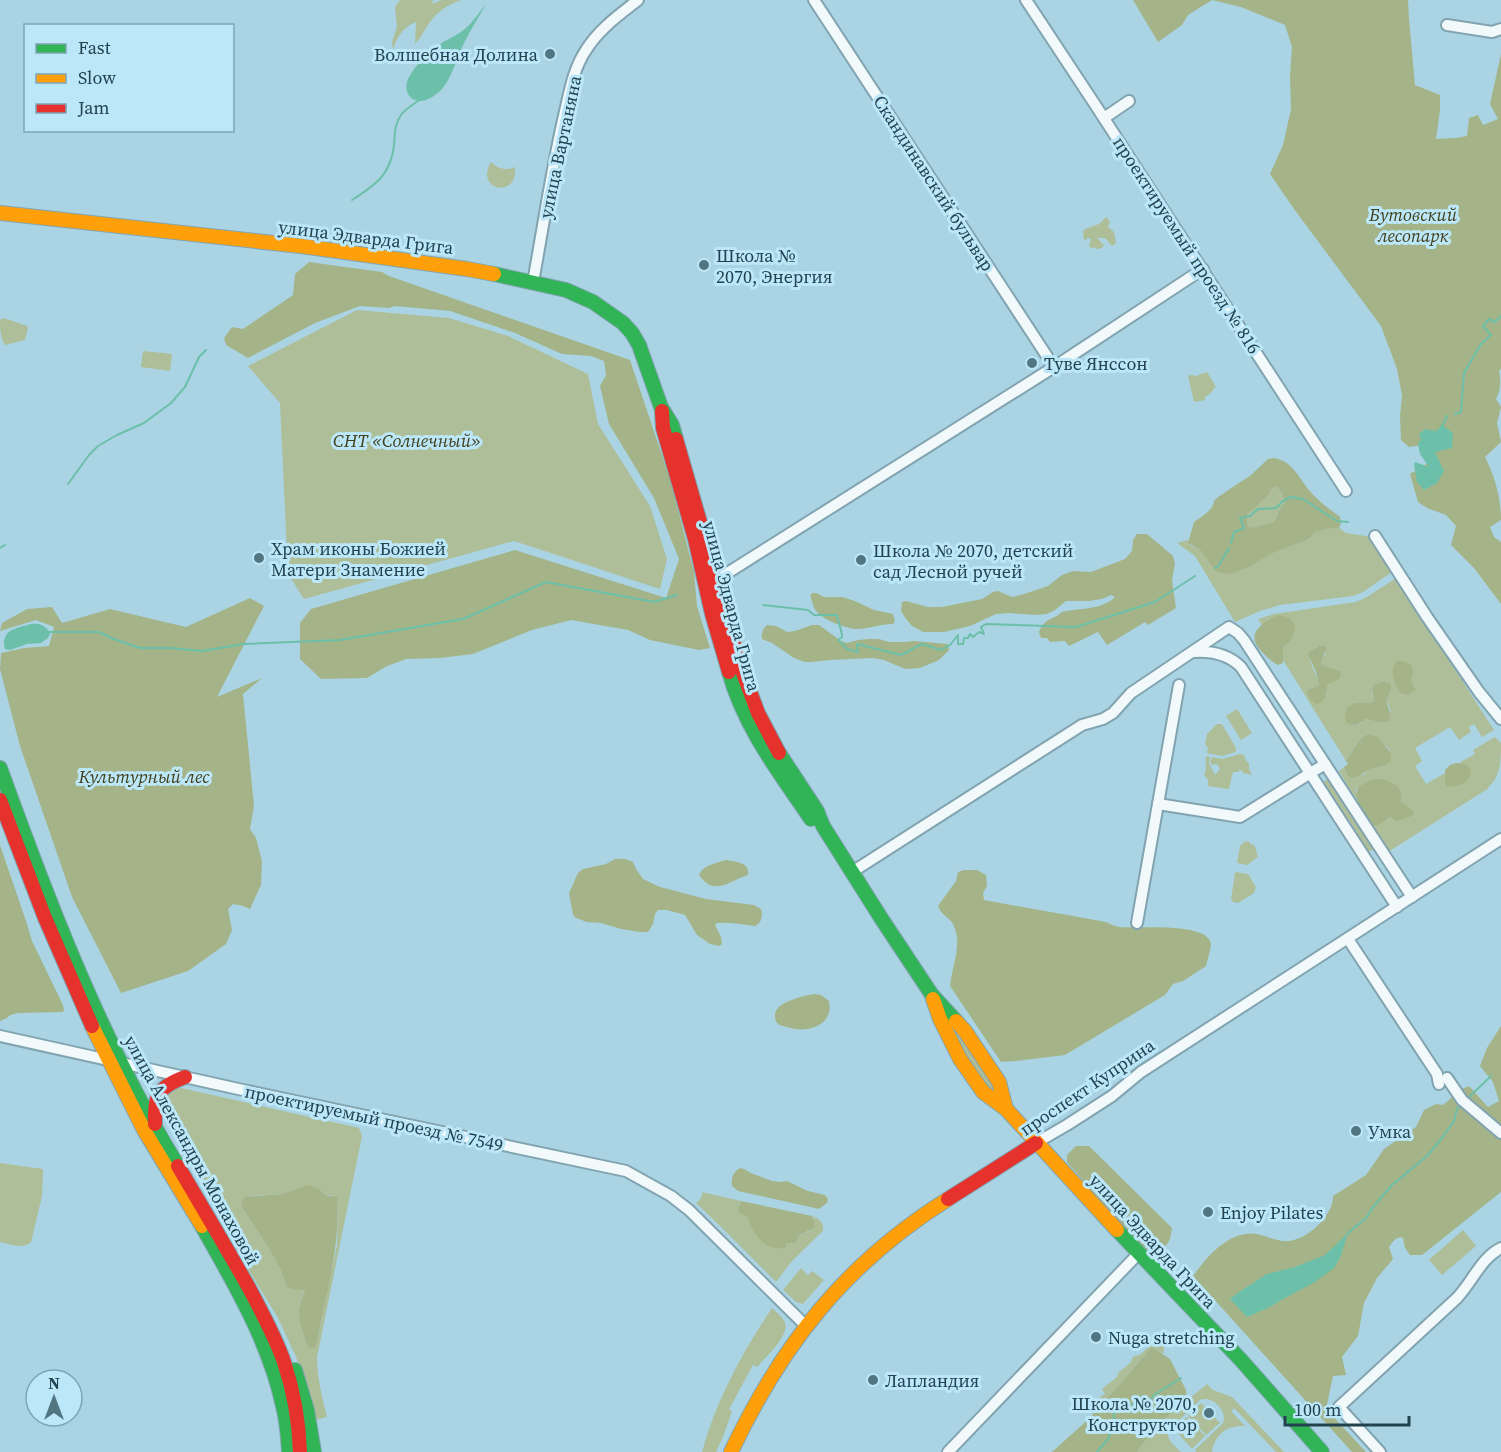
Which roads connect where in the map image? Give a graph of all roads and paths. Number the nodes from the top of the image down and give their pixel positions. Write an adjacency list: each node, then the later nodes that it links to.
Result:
1 (638, 0): 10 (street, улица Вартаняна)
2 (814, 0): 11 (street, Скандинавский бульвар)
3 (1026, 0): 7 (street, проектируемый проезд № 816)
4 (1447, 26): 5 (street)
5 (1501, 28)
6 (1129, 101): 7 (street)
7 (1104, 118): 9 (street, проектируемый проезд № 816)
8 (0, 213): 10 (street, улица Эдварда Грига)
9 (1203, 269): 11 (street); 12 (street, проектируемый проезд № 816)
10 (533, 282): 14 (street, улица Эдварда Грига)
11 (1054, 367): 14 (street)
12 (1346, 491)
13 (1375, 536): 17 (street)
14 (710, 583): 24 (street, улица Эдварда Грига)
15 (1194, 652): 18 (street); 20 (street); 24 (street)
16 (1179, 685): 22 (street)
17 (1501, 719)
18 (1325, 764): 20 (street); 25 (street)
19 (0, 768): 31 (street, улица Александры Монаховой)
20 (1311, 773): 22 (street); 26 (street)
21 (0, 800): 31 (street, улица Александры Монаховой)
22 (1158, 804): 27 (street)
23 (1501, 839): 25 (street, проспект Куприна)
24 (852, 872): 29 (street, улица Эдварда Грига)
25 (1412, 897): 26 (street, проспект Куприна)
26 (1398, 907): 28 (street, проспект Куприна)
27 (1137, 923)
28 (1348, 939): 35 (street); 36 (street, проспект Куприна)
29 (932, 995): 33 (street, улица Эдварда Грига); 33 (street, улица Эдварда Грига)
30 (0, 1036): 31 (street, проектируемый проезд № 7549)
31 (115, 1061): 32 (street, проектируемый проезд № 7549); 34 (street, улица Александры Монаховой); 41 (street, улица Александры Монаховой)
32 (185, 1077): 34 (street); 40 (street, проектируемый проезд № 7549)
33 (1006, 1109): 36 (street, улица Эдварда Грига)
34 (156, 1127): 39 (street, улица Александры Монаховой)
35 (1501, 1133)
36 (1036, 1143): 38 (street, улица Эдварда Грига); 40 (street, проспект Куприна)
37 (1501, 1248): 47 (street)
38 (1139, 1253): 45 (street); 46 (street, улица Эдварда Грига)
39 (261, 1312): 42 (street, улица Александры Монаховой); 43 (street)
40 (806, 1326): 44 (street, проспект Куприна)
41 (289, 1452)
42 (300, 1452)
43 (314, 1452)
44 (730, 1452)
45 (948, 1452)
46 (1322, 1452)
47 (1380, 1452)

